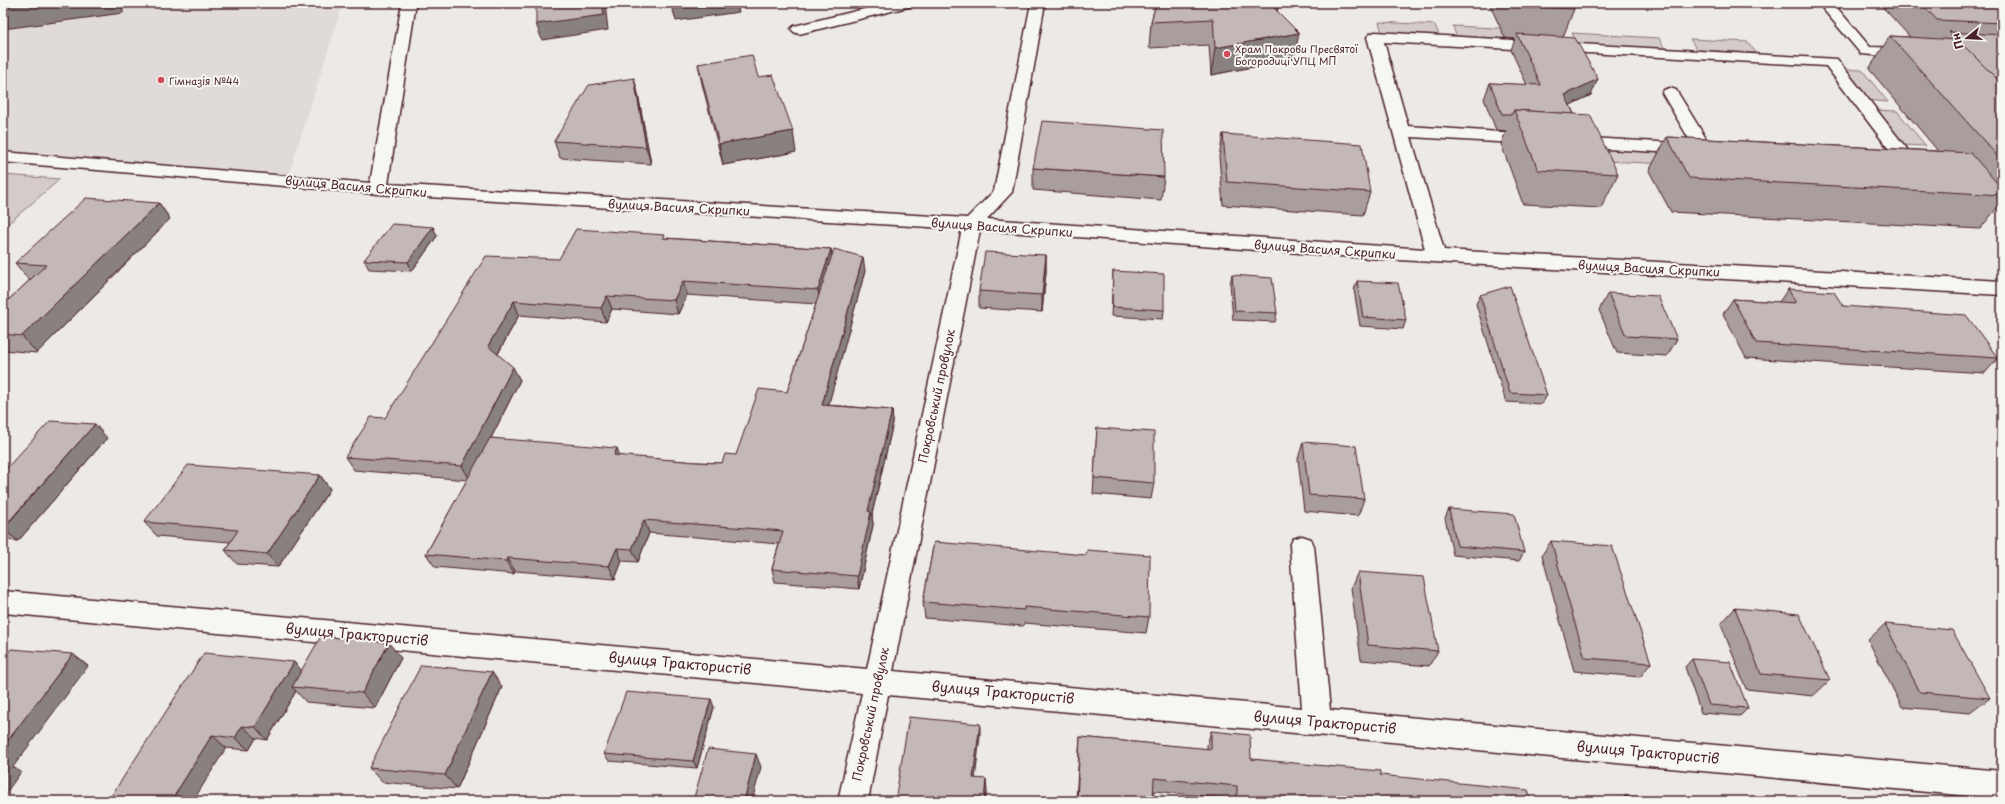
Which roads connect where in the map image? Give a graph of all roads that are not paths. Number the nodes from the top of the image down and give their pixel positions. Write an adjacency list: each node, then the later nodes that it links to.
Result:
1 (409, 3): 12 (street)
2 (908, 3): 5 (street)
3 (1038, 3): 13 (street)
4 (1824, 3): 7 (street)
5 (799, 29)
6 (1922, 54): 7 (street)
7 (1848, 56): 9 (street); 11 (street)
8 (1670, 93): 9 (street)
9 (1401, 131): 14 (street)
10 (3, 157): 12 (street, вулиця Василя Скрипки)
11 (1877, 160)
12 (378, 189): 13 (street, вулиця Василя Скрипки)
13 (972, 224): 14 (street, вулиця Василя Скрипки); 18 (street, Покровський провулок)
14 (1436, 256): 15 (street, вулиця Василя Скрипки)
15 (2002, 288)
16 (1302, 546): 19 (street)
17 (3, 602): 18 (street, вулиця Трактористів)
18 (877, 681): 19 (street, вулиця Трактористів); 21 (street, Покровський провулок)
19 (1317, 722): 20 (street, вулиця Трактористів)
20 (2002, 785)
21 (852, 801)

